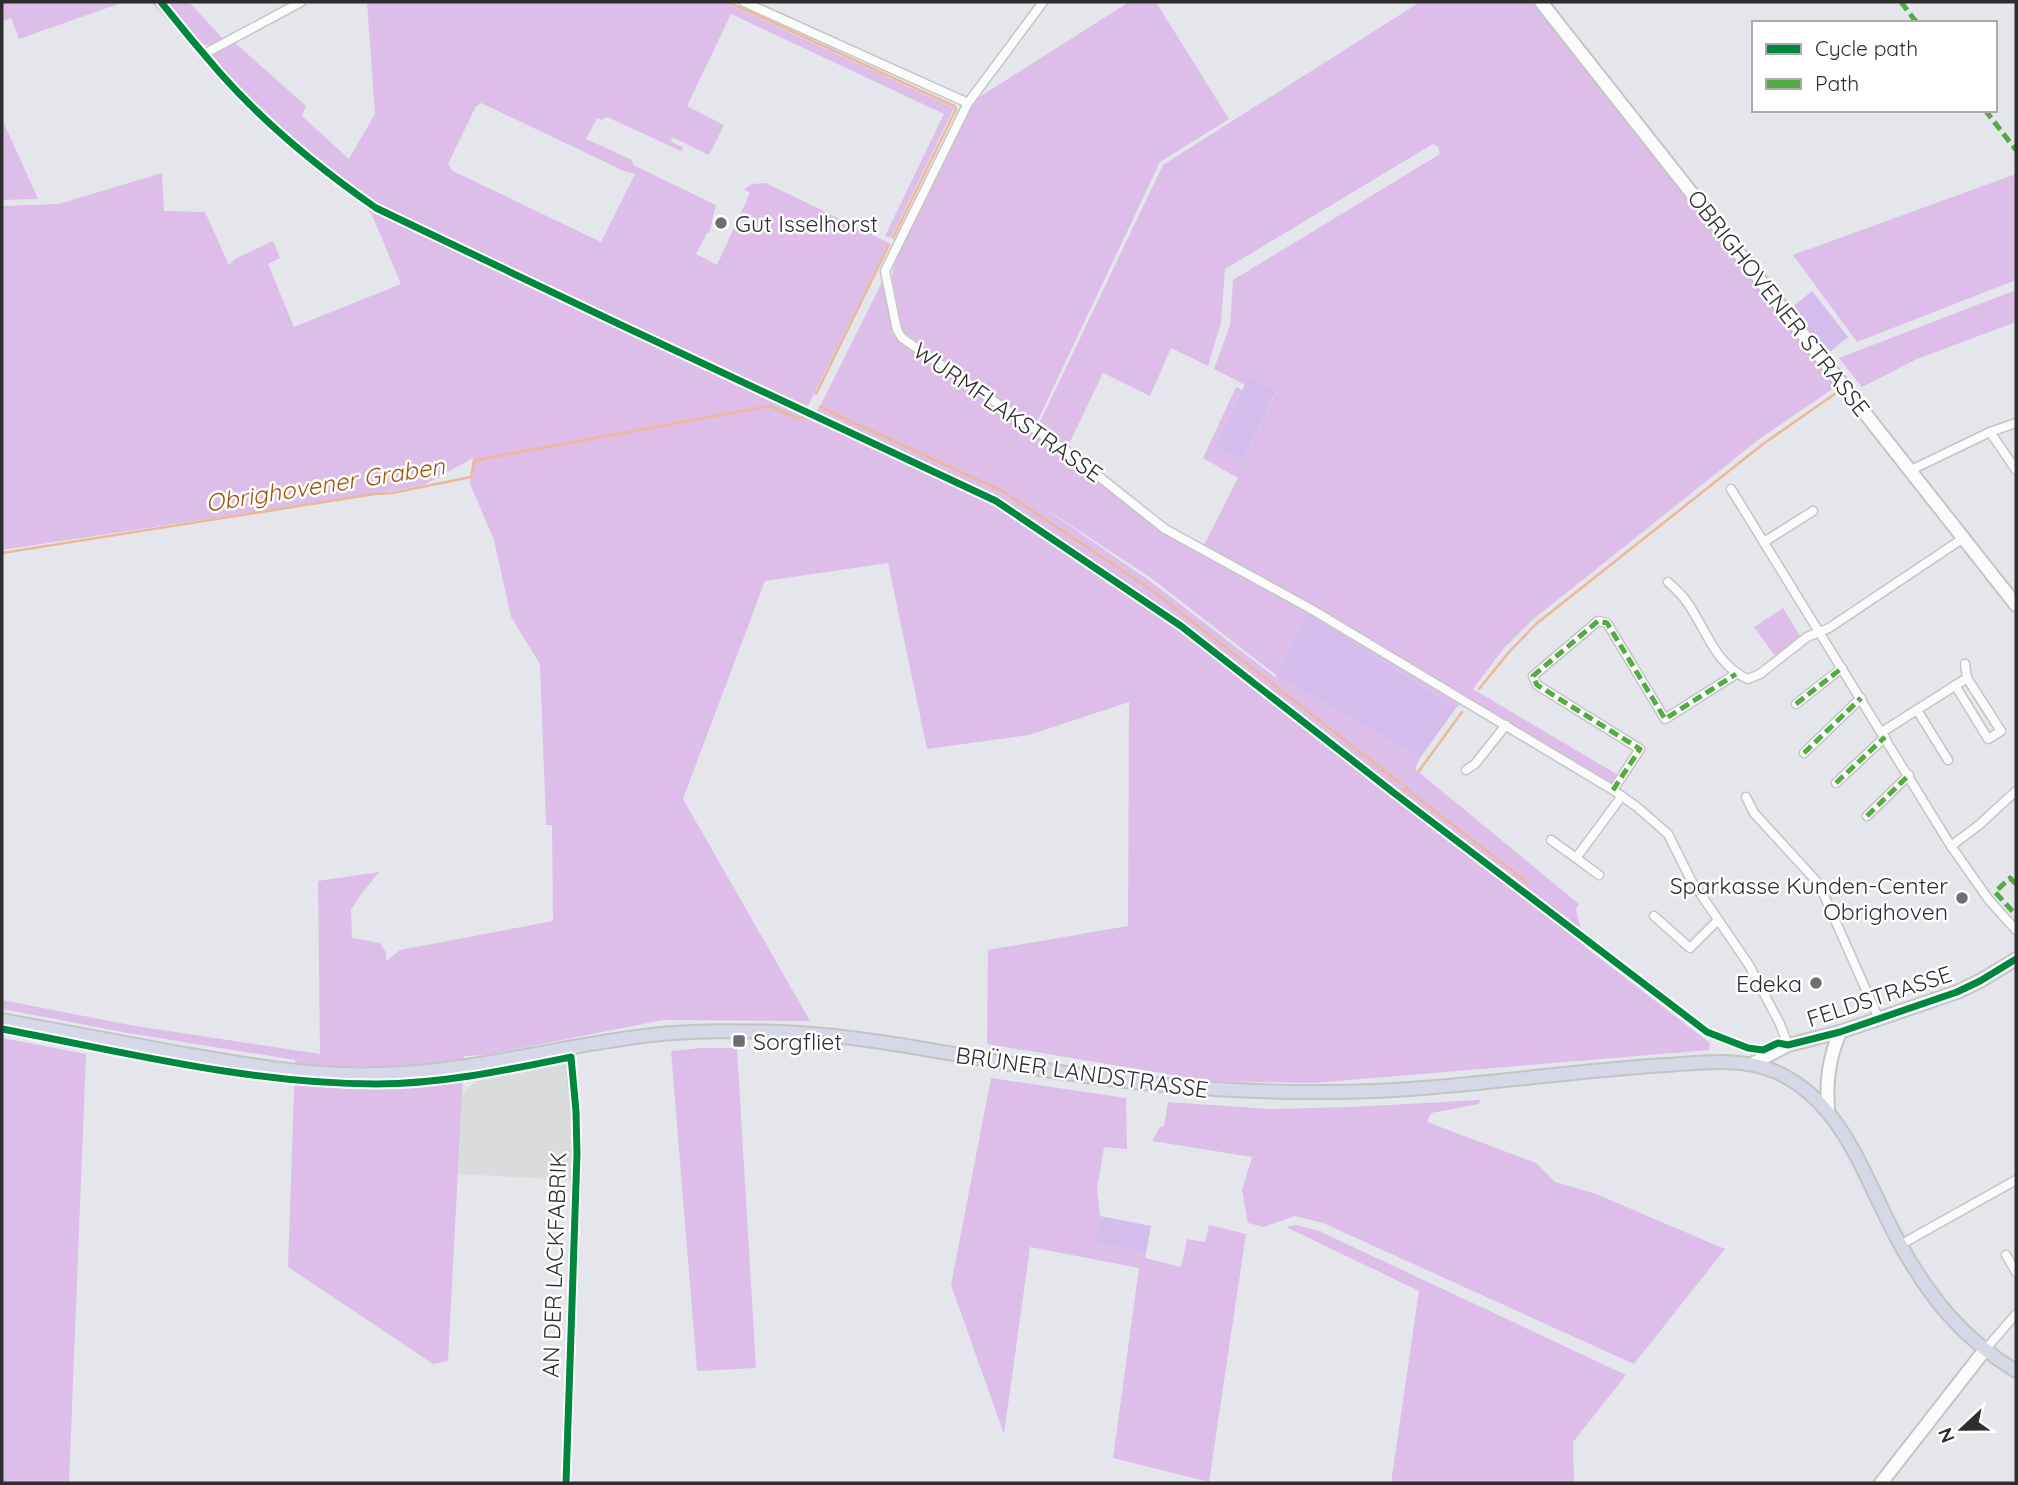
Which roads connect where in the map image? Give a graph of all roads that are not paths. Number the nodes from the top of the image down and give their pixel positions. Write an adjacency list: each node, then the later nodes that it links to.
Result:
1 (301, 2): 5 (street)
2 (744, 2): 6 (street)
3 (1043, 2): 6 (street, WURMFLAKSTRASSE)
4 (1541, 2): 9 (street, OBRIGHOVENER STRASSE)
5 (204, 54)
6 (968, 103): 26 (street, WURMFLAKSTRASSE)
7 (2016, 423): 8 (street)
8 (1990, 432): 9 (street); 10 (street)
9 (1911, 470): 13 (street, OBRIGHOVENER STRASSE)
10 (2016, 470)
11 (1731, 489): 14 (street)
12 (1813, 511): 14 (street)
13 (1965, 537): 16 (street, OBRIGHOVENER STRASSE); 17 (street)
14 (1764, 542): 17 (street)
15 (1668, 582): 20 (street)
16 (2016, 605)
17 (1820, 633): 19 (street); 20 (street)
18 (1965, 664): 21 (street)
19 (1842, 668): 23 (street); 24 (street)
20 (1735, 674): 33 (street)
21 (1967, 678): 22 (street); 22 (street)
22 (1955, 685): 25 (street)
23 (1861, 698): 27 (street); 28 (street)
24 (1796, 704)
25 (1917, 710): 27 (street); 29 (street)
26 (1506, 725): 30 (street); 33 (street, WURMFLAKSTRASSE)
27 (1883, 734): 31 (street); 32 (street)
28 (1804, 753)
29 (1948, 760)
30 (1466, 770)
31 (1909, 775): 37 (street); 39 (street)
32 (1836, 783)
33 (1613, 790): 35 (street, WURMFLAKSTRASSE)
34 (2016, 791): 39 (street)
35 (1622, 796): 40 (street); 43 (street, WURMFLAKSTRASSE)
36 (1746, 797): 46 (street)
37 (1867, 816)
38 (1551, 841): 40 (street)
39 (1951, 846): 44 (street)
40 (1576, 858): 41 (street)
41 (1599, 876)
42 (1654, 916): 43 (street)
43 (1718, 920): 49 (street, WURMFLAKSTRASSE)
44 (2016, 930)
45 (2016, 960): 46 (street, FELDSTRASSE)
46 (1879, 1019): 48 (street, FELDSTRASSE)
47 (2, 1020): 50 (main road, BRÜNER LANDSTRASSE)
48 (1840, 1032): 49 (street, FELDSTRASSE); 53 (street, FELDSTRASSE)
49 (1788, 1045): 51 (street, FELDSTRASSE); 52 (street, FELDSTRASSE)
50 (569, 1047): 51 (main road, BRÜNER LANDSTRASSE); 61 (street, AN DER LACKFABRIK)
51 (1752, 1064): 52 (main road, BRÜNER LANDSTRASSE)
52 (1774, 1070): 53 (main road, BRÜNER LANDSTRASSE)
53 (1828, 1109): 55 (main road, BRÜNER LANDSTRASSE)
54 (2016, 1180): 55 (street)
55 (1900, 1245): 59 (main road, BRÜNER LANDSTRASSE)
56 (2006, 1255): 57 (street)
57 (2016, 1272)
58 (2016, 1314): 59 (street)
59 (1984, 1351): 60 (main road, BRÜNER LANDSTRASSE); 62 (street)
60 (2016, 1371)
61 (566, 1483)
62 (1881, 1483)

